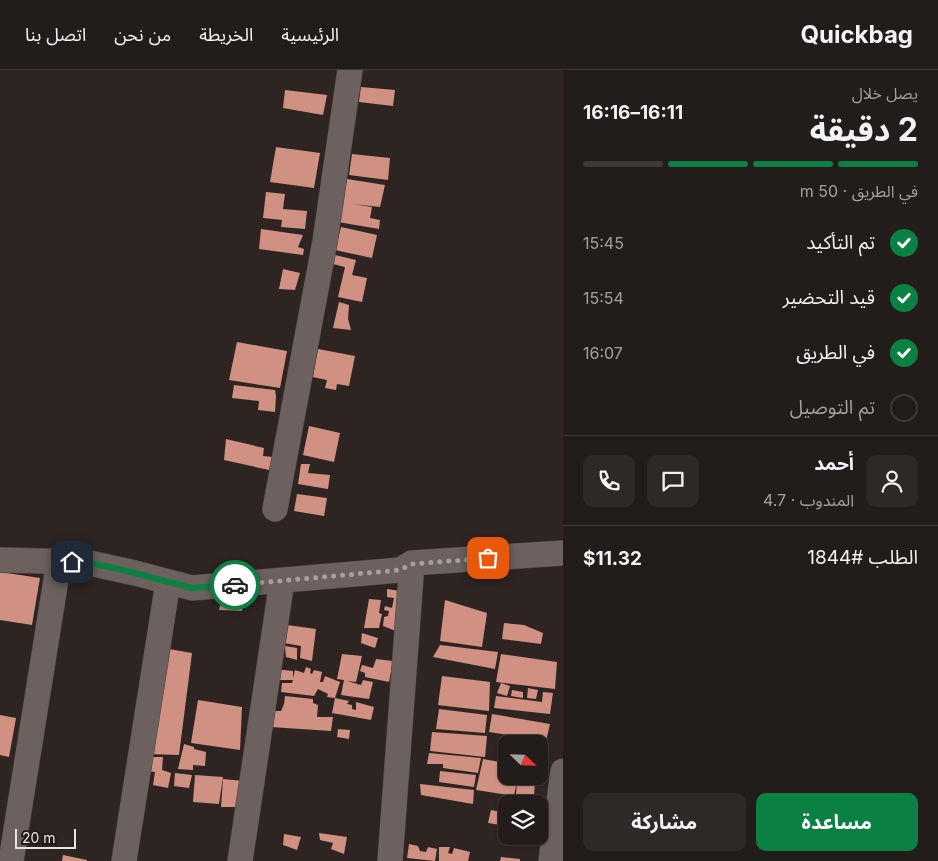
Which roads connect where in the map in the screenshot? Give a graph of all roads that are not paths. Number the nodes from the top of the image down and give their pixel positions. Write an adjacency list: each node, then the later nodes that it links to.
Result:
1 (350, 70): 2 (street)
2 (275, 509)
3 (563, 552): 6 (street)
4 (0, 560): 5 (street)
5 (59, 561): 8 (street); 10 (street)
6 (412, 564): 7 (street); 13 (street)
7 (282, 580): 8 (street); 12 (street)
8 (168, 582): 11 (street)
9 (563, 771): 14 (street)
10 (11, 861)
11 (124, 861)
12 (240, 861)
13 (390, 861)
14 (551, 861)

